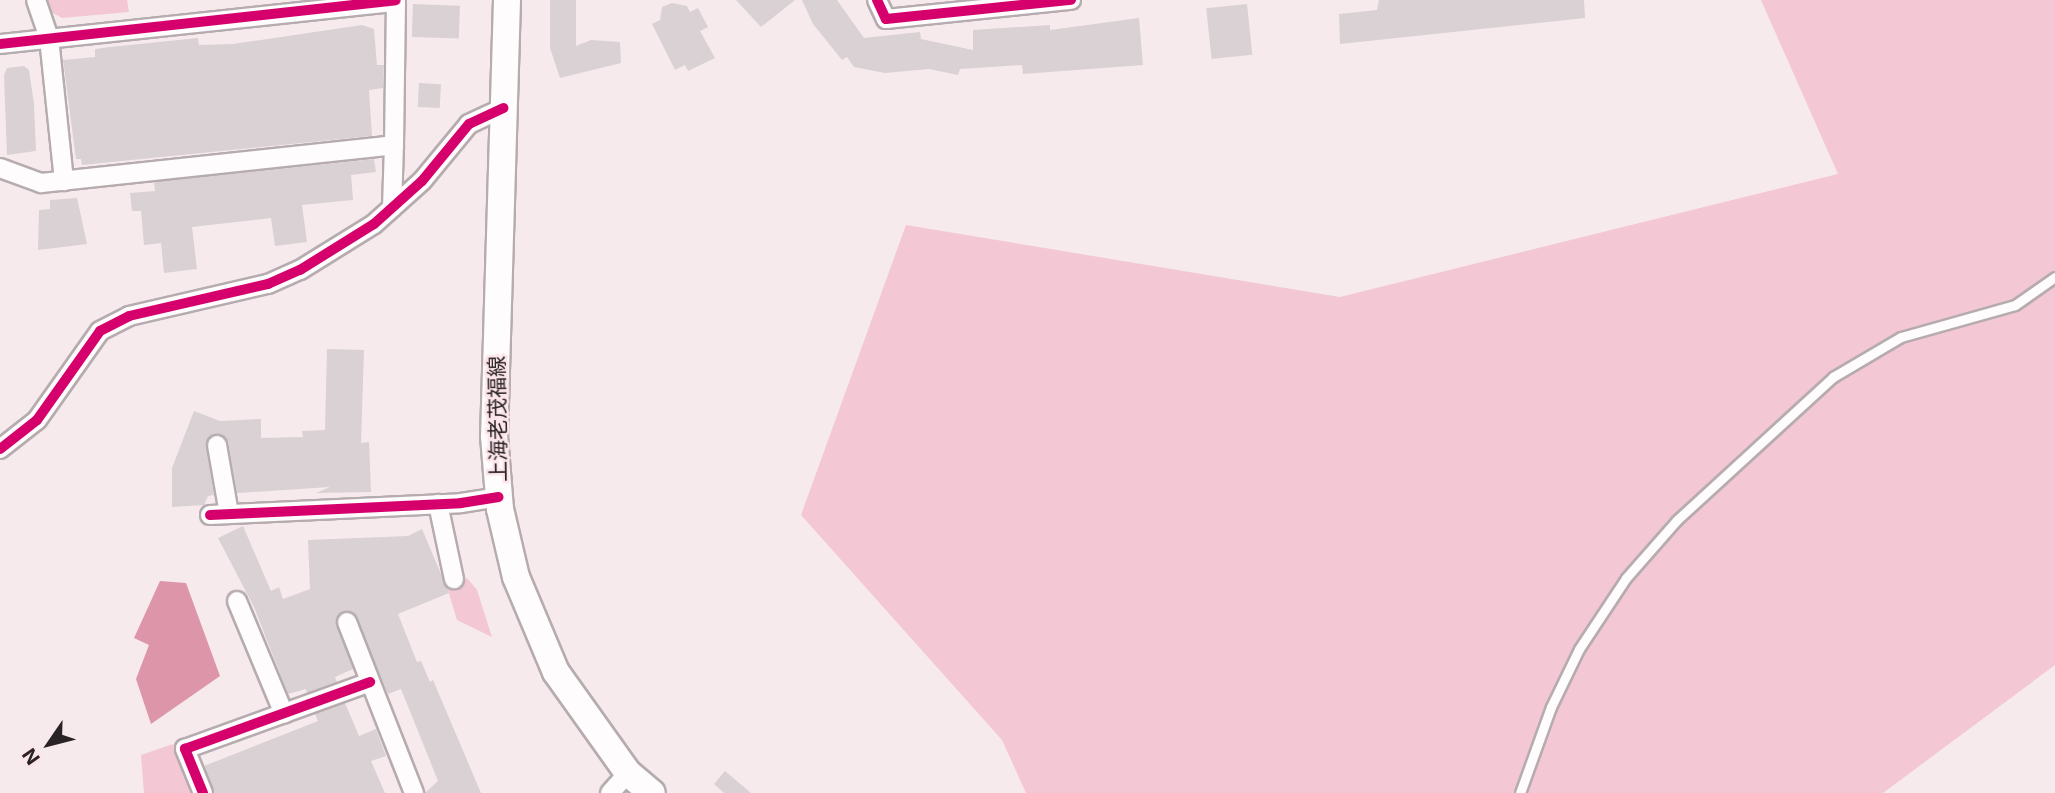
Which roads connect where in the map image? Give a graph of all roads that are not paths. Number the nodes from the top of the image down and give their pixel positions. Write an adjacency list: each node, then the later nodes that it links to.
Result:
1 (36, 0): 7 (street)
2 (507, 0): 9 (main road, 上海老茂福線)
3 (877, 0): 4 (street)
4 (1071, 0)
5 (396, 1): 6 (street); 10 (street)
6 (266, 8): 7 (street)
7 (49, 38): 8 (street); 12 (street)
8 (0, 44)
9 (504, 108): 13 (street); 17 (main road, 上海老茂福線)
10 (394, 145): 12 (street); 13 (street)
11 (0, 168): 12 (street)
12 (64, 181)
13 (392, 208): 16 (street)
14 (2055, 277): 31 (lane)
15 (217, 445): 19 (street)
16 (0, 449)
17 (499, 496): 18 (street); 26 (main road, 上海老茂福線)
18 (438, 504): 19 (street); 21 (street)
19 (229, 514): 20 (street)
20 (210, 515)
21 (454, 579)
22 (237, 601): 25 (street)
23 (347, 622): 24 (street)
24 (370, 682): 25 (street); 28 (street)
25 (284, 713): 27 (street)
26 (628, 773): 29 (street); 30 (main road, 上海老茂福線)
27 (202, 793)
28 (414, 793)
29 (610, 793)
30 (652, 793)
31 (1520, 793)

